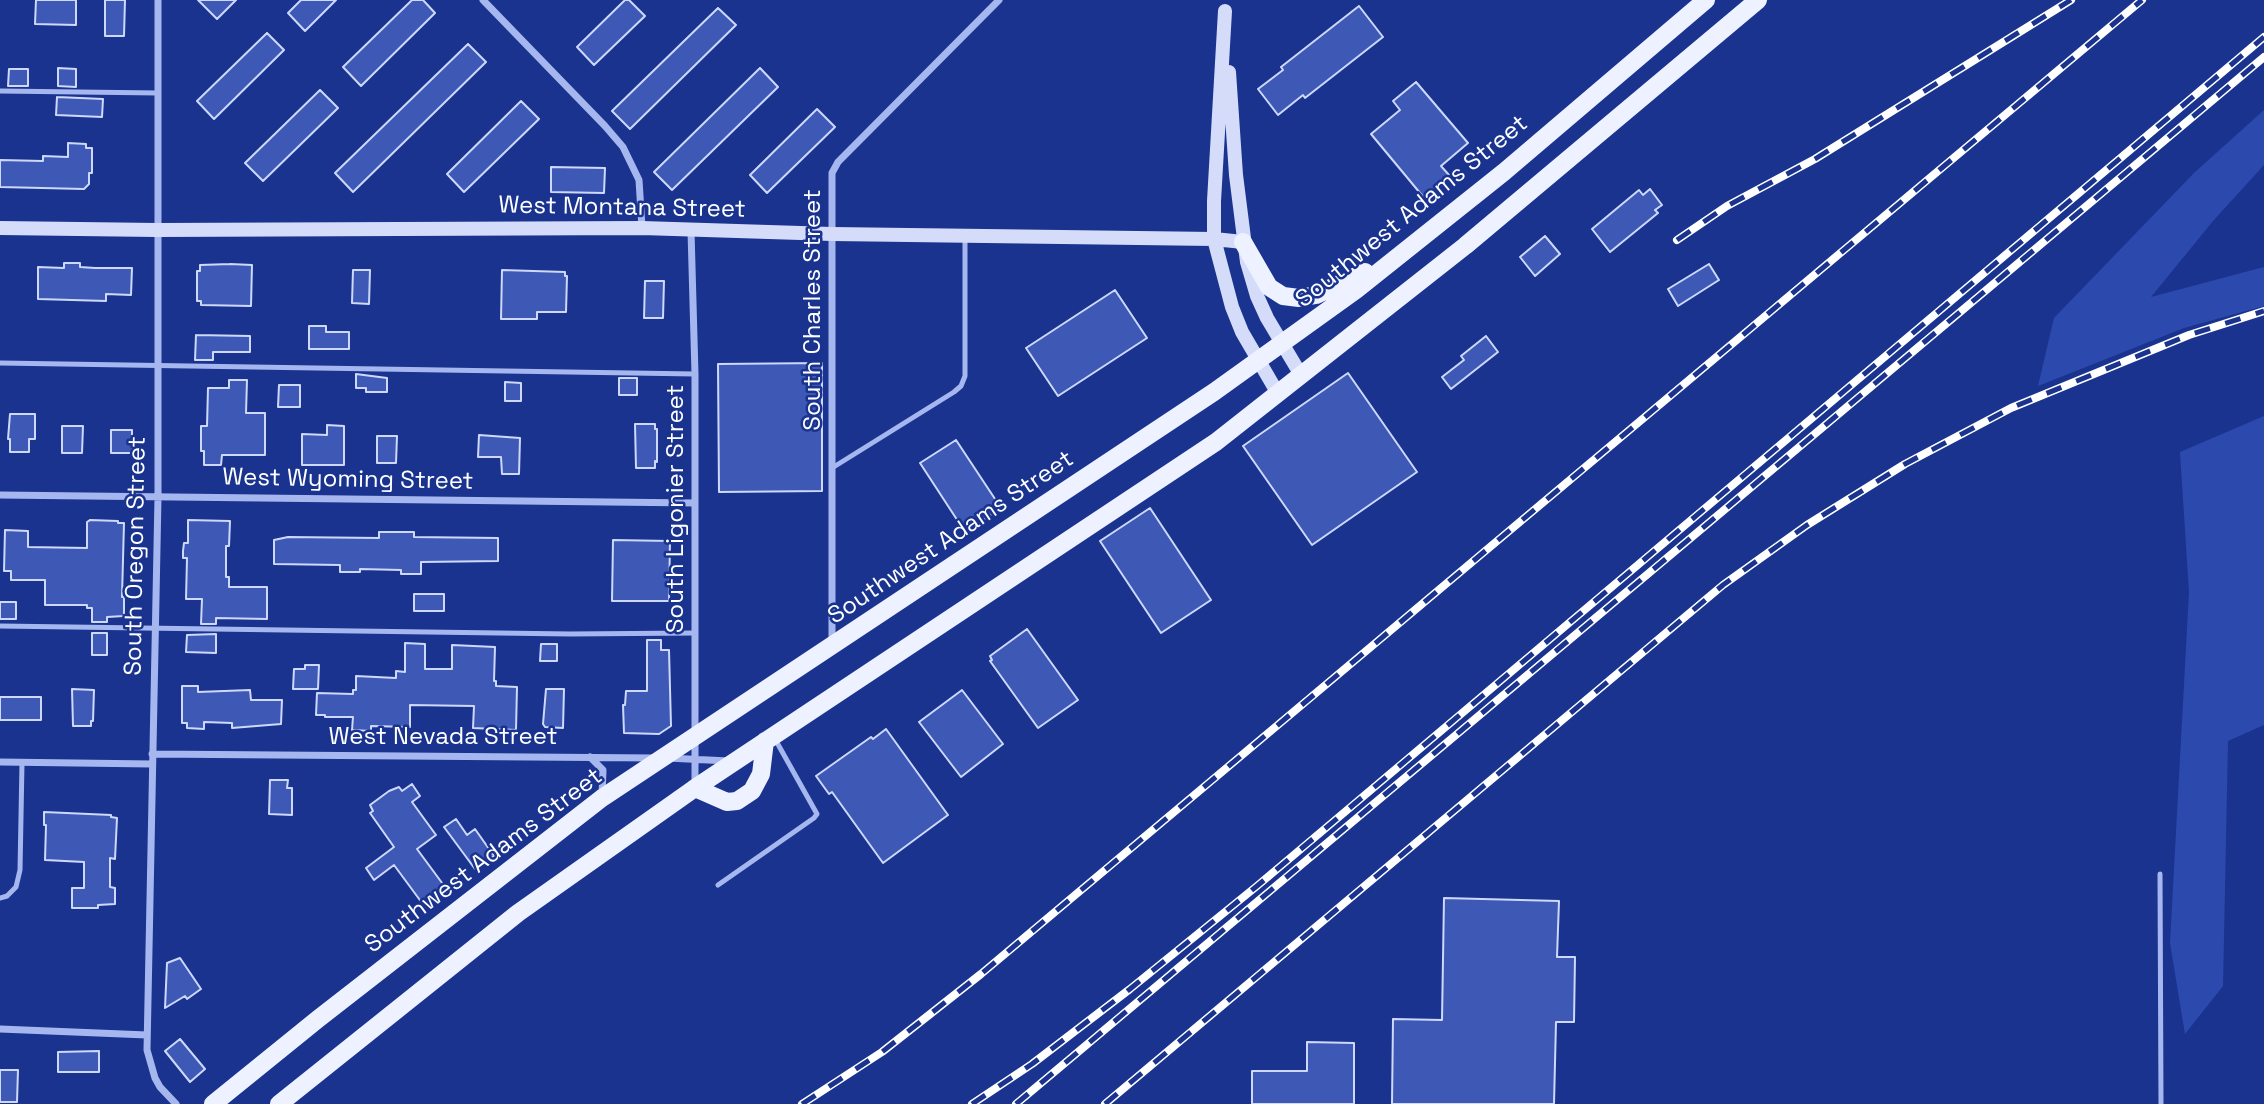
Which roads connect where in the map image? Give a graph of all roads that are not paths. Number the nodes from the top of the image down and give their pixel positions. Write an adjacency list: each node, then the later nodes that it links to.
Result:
1 (158, 0): 8 (street, South Oregon Street)
2 (483, 0): 10 (street)
3 (999, 0): 13 (street, South Charles Street)
4 (1706, 0): 14 (main road, Southwest Adams Street)
5 (1758, 0): 23 (main road)
6 (1225, 5): 16 (street); 17 (street)
7 (0, 92): 8 (lane)
8 (158, 93): 11 (street, South Oregon Street)
9 (0, 228): 11 (street, West Montana Street)
10 (642, 228): 11 (street, West Montana Street); 12 (street, West Montana Street)
11 (157, 230): 21 (street, South Oregon Street)
12 (691, 231): 13 (street, West Montana Street); 22 (street, South Ligonier Street)
13 (832, 234): 15 (street, West Montana Street); 25 (street, South Charles Street)
14 (1428, 234): 17 (main road); 18 (main road, Southwest Adams Street)
15 (965, 236): 16 (street, West Montana Street); 25 (lane)
16 (1214, 239): 17 (street, West Montana Street); 19 (street)
17 (1243, 242): 18 (street)
18 (1283, 344): 19 (main road, Southwest Adams Street); 23 (street)
19 (1259, 360): 24 (street); 32 (main road, Southwest Adams Street)
20 (0, 363): 21 (lane)
21 (158, 366): 22 (lane); 27 (street, South Oregon Street)
22 (695, 374): 28 (street, South Ligonier Street)
23 (1301, 375): 24 (main road)
24 (1277, 392): 34 (main road)
25 (832, 468): 32 (street, South Charles Street)
26 (0, 495): 27 (street, West Wyoming Street)
27 (158, 497): 28 (street, West Wyoming Street); 30 (street, South Oregon Street)
28 (695, 503): 31 (street, South Ligonier Street)
29 (0, 626): 30 (lane)
30 (155, 627): 31 (lane); 35 (street, South Oregon Street)
31 (695, 633): 33 (street, South Ligonier Street)
32 (832, 646): 33 (main road, Southwest Adams Street)
33 (695, 738): 37 (main road, Southwest Adams Street); 38 (street, South Ligonier Street)
34 (769, 739): 39 (main road); 43 (main road); 46 (lane)
35 (152, 754): 36 (street, West Nevada Street); 42 (street, South Oregon Street)
36 (590, 757): 37 (street, West Nevada Street); 44 (street)
37 (664, 758): 38 (street, West Nevada Street); 44 (main road, Southwest Adams Street)
38 (695, 760): 39 (street, West Nevada Street); 43 (street, South Ligonier Street)
39 (734, 761): 43 (main road)
40 (0, 762): 41 (street)
41 (22, 763): 42 (street); 47 (lane)
42 (152, 765): 49 (street, South Oregon Street)
43 (695, 788): 52 (main road)
44 (602, 798): 51 (main road, Southwest Adams Street)
45 (2160, 874): 53 (lane)
46 (718, 885)
47 (0, 898)
48 (0, 1029): 49 (street)
49 (147, 1035): 50 (street, South Oregon Street)
50 (176, 1104)
51 (214, 1104)
52 (279, 1104)
53 (2161, 1104)

